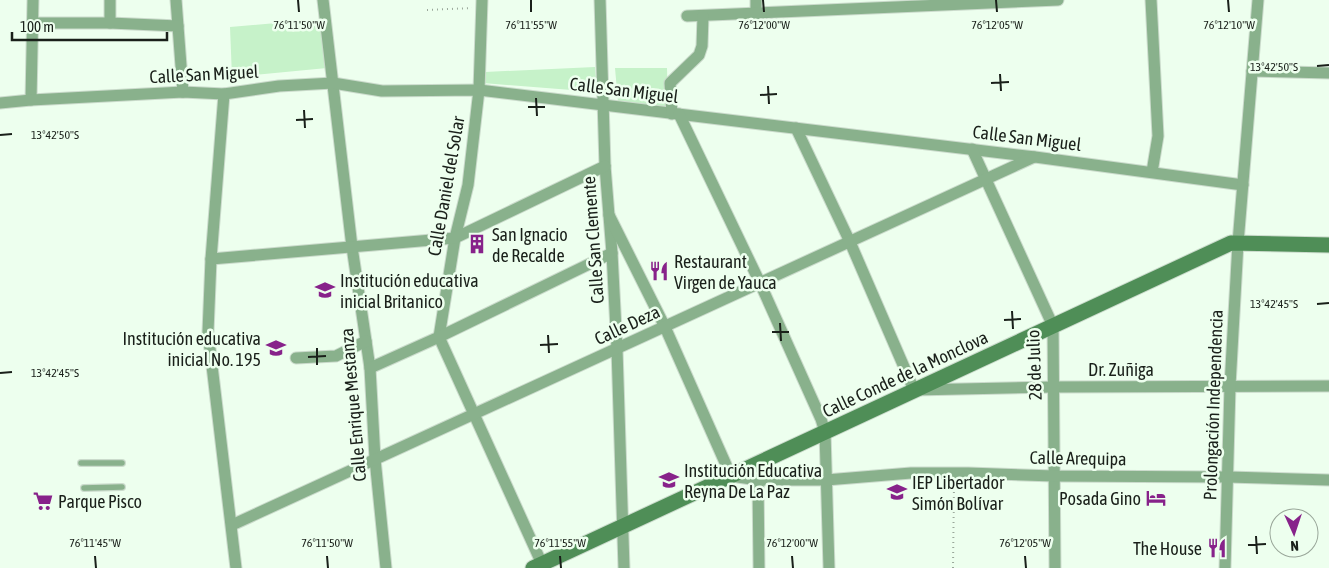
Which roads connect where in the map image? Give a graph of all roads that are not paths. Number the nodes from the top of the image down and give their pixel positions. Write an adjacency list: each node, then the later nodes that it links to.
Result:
1 (33, 0): 14 (street)
2 (110, 0): 15 (street)
3 (176, 0): 16 (street)
4 (323, 0): 19 (street, Calle Enrique Mestanza)
5 (600, 0): 25 (street, Calle San Clemente)
6 (756, 0): 11 (street)
7 (1058, 0): 11 (street)
8 (1151, 0): 31 (street)
9 (1258, 0): 17 (street, Prolongación Independencia)
10 (481, 4): 20 (street, Calle Daniel del Solar)
11 (756, 14): 13 (street)
12 (687, 16): 13 (street)
13 (703, 16): 26 (street)
14 (33, 23): 15 (street); 23 (street)
15 (110, 23): 16 (street)
16 (178, 26): 21 (street)
17 (1252, 71): 18 (street); 33 (street, Prolongación Independencia)
18 (1329, 73)
19 (333, 83): 20 (street, Calle San Miguel); 22 (street, Calle San Miguel); 39 (street, Calle Enrique Mestanza)
20 (479, 90): 25 (street, Calle San Miguel); 35 (street, Calle Daniel del Solar)
21 (183, 92): 22 (street, Calle San Miguel); 23 (street, Calle San Miguel)
22 (224, 94): 41 (street)
23 (32, 100): 24 (street, Calle San Miguel)
24 (0, 103)
25 (603, 106): 26 (street, Calle San Miguel); 30 (street, Calle San Clemente)
26 (676, 114): 27 (street, Calle San Miguel); 42 (street)
27 (796, 128): 28 (street, Calle San Miguel); 36 (street)
28 (972, 149): 29 (street, Calle San Miguel); 32 (street, 28 de Julio)
29 (1035, 156): 31 (street, Calle San Miguel); 32 (street, Calle Deza)
30 (605, 166): 34 (street, Calle San Clemente); 35 (street)
31 (1152, 172): 33 (street, Calle San Miguel)
32 (987, 179): 36 (street, Calle Deza); 43 (street, 28 de Julio)
33 (1243, 185): 37 (street, Prolongación Independencia)
34 (609, 215): 40 (street, Calle San Clemente); 44 (street)
35 (454, 238): 39 (street); 45 (street, Calle Daniel del Solar)
36 (850, 242): 42 (street, Calle Deza); 53 (street)
37 (1238, 243): 38 (street, Calle Conde de la Monclova); 43 (street, Calle Conde de la Monclova); 50 (street, Prolongación Independencia)
38 (1329, 245)
39 (352, 247): 41 (street); 46 (street, Calle Enrique Mestanza)
40 (612, 252): 45 (street); 47 (street, Calle San Clemente)
41 (211, 259): 67 (street)
42 (760, 283): 44 (street, Calle Deza); 55 (street)
43 (1053, 326): 52 (street, 28 de Julio); 53 (street, Calle Conde de la Monclova)
44 (665, 327): 47 (street, Calle Deza); 59 (street)
45 (439, 337): 49 (street); 54 (street)
46 (366, 341): 48 (street); 49 (street, Calle Enrique Mestanza)
47 (617, 349): 54 (street, Calle Deza); 68 (street, Calle San Clemente)
48 (296, 358)
49 (370, 368): 56 (street, Calle Enrique Mestanza)
50 (1230, 386): 51 (street, Dr. Zuñiga); 52 (street, Dr. Zuñiga); 61 (street, Prolongación Independencia)
51 (1329, 386)
52 (1053, 387): 53 (street, Dr. Zuñiga); 60 (street, 28 de Julio)
53 (914, 390): 55 (street, Calle Conde de la Monclova)
54 (474, 415): 56 (street, Calle Deza); 69 (street)
55 (826, 432): 59 (street, Calle Conde de la Monclova); 63 (street)
56 (375, 459): 67 (street, Calle Deza); 71 (street, Calle Enrique Mestanza)
57 (82, 463): 58 (lane)
58 (122, 463)
59 (731, 476): 62 (street, Calle Arequipa); 68 (street, Calle Conde de la Monclova)
60 (1054, 476): 61 (street, Calle Arequipa); 63 (street, Calle Arequipa); 75 (street, 28 de Julio)
61 (1228, 477): 64 (street, Calle Arequipa); 76 (street, Prolongación Independencia)
62 (758, 480): 63 (street, Calle Arequipa); 73 (street)
63 (826, 480): 74 (street)
64 (1329, 480)
65 (122, 487): 66 (lane)
66 (84, 488)
67 (232, 525): 70 (street)
68 (622, 526): 69 (street, Calle Conde de la Monclova); 72 (street, Calle San Clemente)
69 (538, 566)
70 (236, 568)
71 (386, 568)
72 (624, 568)
73 (759, 568)
74 (829, 568)
75 (1055, 568)
76 (1225, 568)

